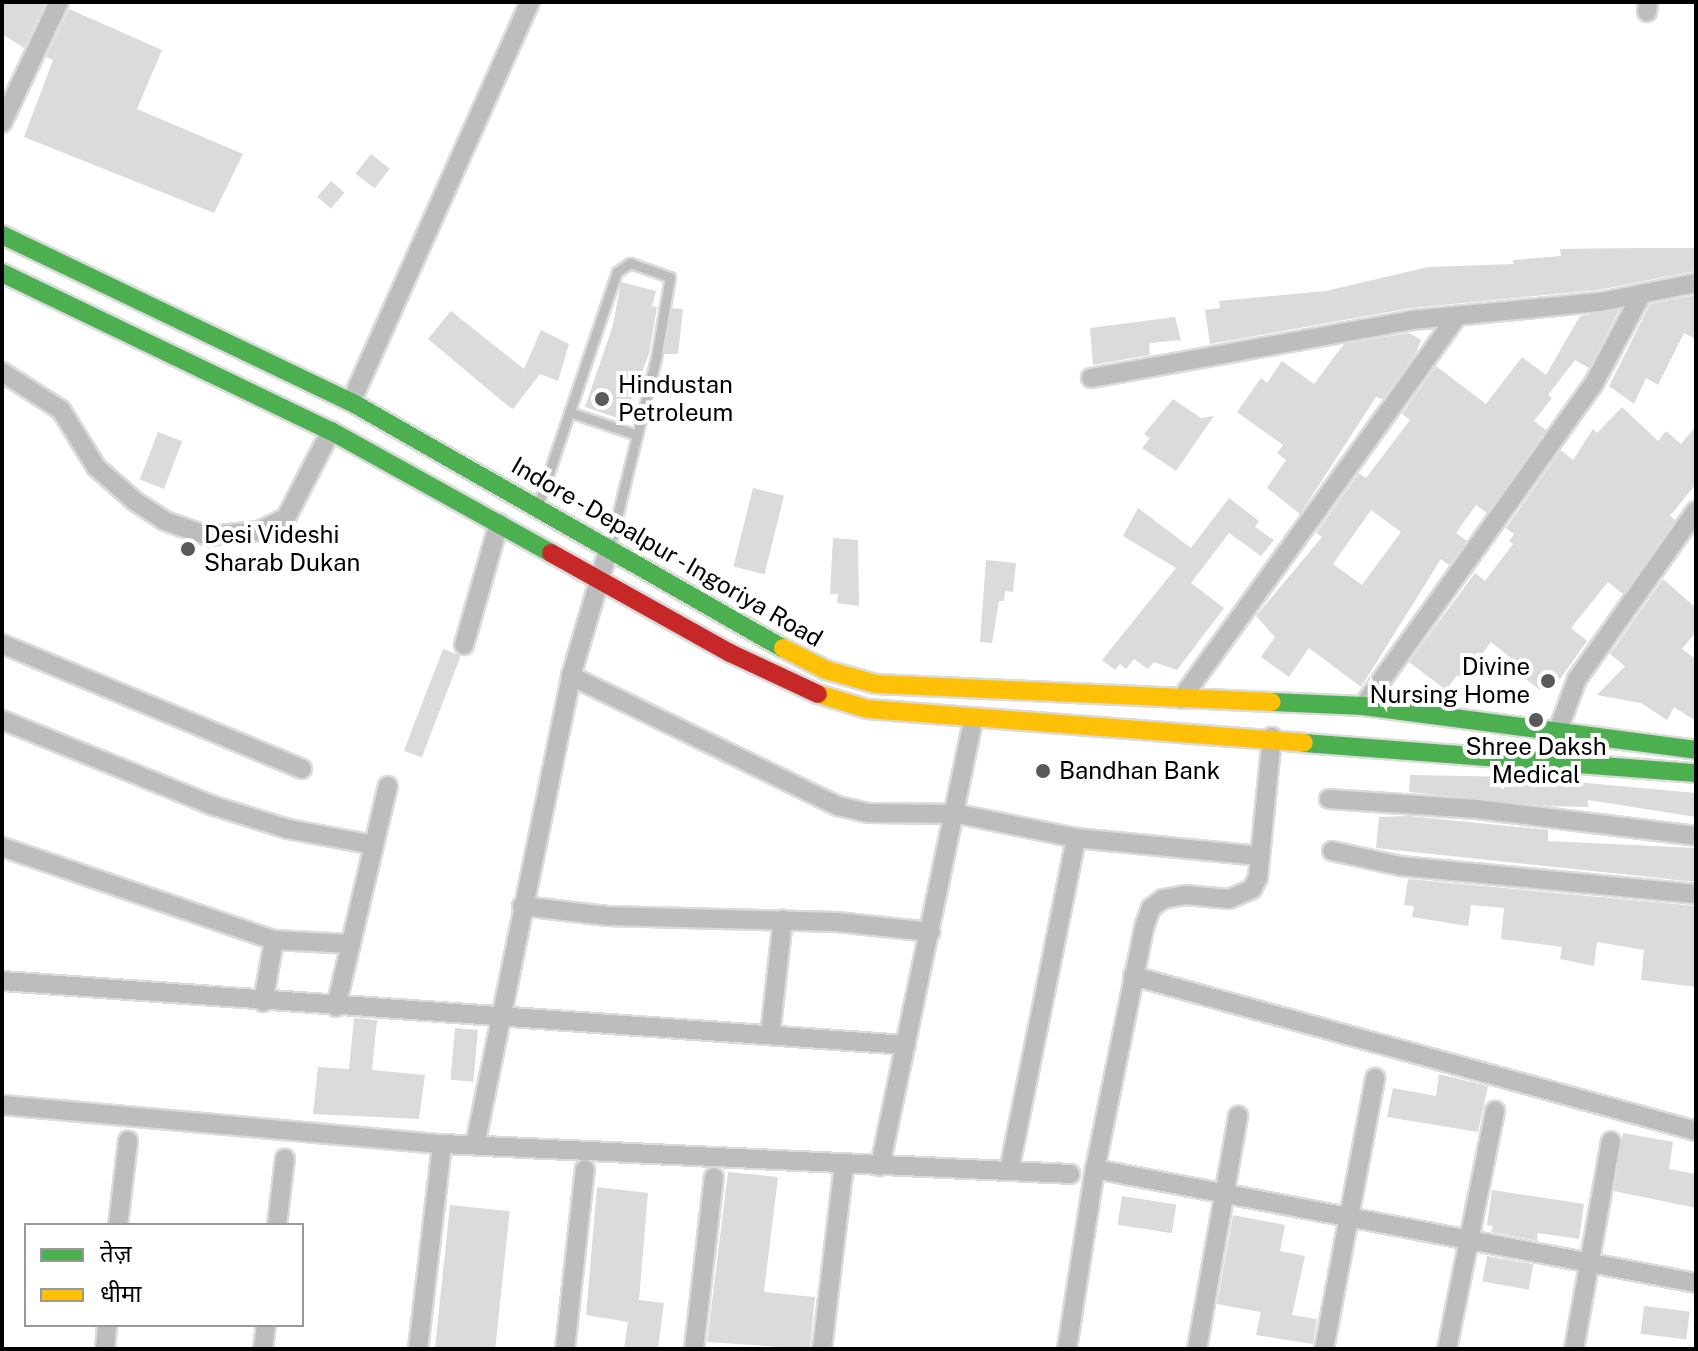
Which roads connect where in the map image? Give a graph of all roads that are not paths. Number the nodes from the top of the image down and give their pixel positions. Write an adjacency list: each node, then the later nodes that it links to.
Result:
1 (59, 2): 3 (street)
2 (530, 2): 12 (street)
3 (10, 87): 4 (street)
4 (2, 123)
5 (2, 235): 12 (main road, Indore - Depalpur - Ingoriya Road)
6 (2, 273): 14 (main road, Indore - Depalpur - Ingoriya Road)
7 (1696, 283): 8 (street)
8 (1641, 295): 9 (street); 25 (street)
9 (1457, 317): 11 (street); 24 (street)
10 (2, 372): 14 (street)
11 (1091, 378)
12 (351, 402): 16 (main road, Indore - Depalpur - Ingoriya Road)
13 (569, 412): 15 (lane); 15 (lane); 16 (lane)
14 (331, 431): 18 (main road, Indore - Depalpur - Ingoriya Road)
15 (637, 435): 19 (lane)
16 (537, 505): 19 (main road, Indore - Depalpur - Ingoriya Road)
17 (1696, 511): 28 (street)
18 (499, 523): 20 (main road, Indore - Depalpur - Ingoriya Road); 22 (street)
19 (609, 548): 20 (street); 24 (main road, Indore - Depalpur - Ingoriya Road)
20 (598, 577): 23 (street); 26 (main road, Indore - Depalpur - Ingoriya Road)
21 (2, 644): 31 (street)
22 (464, 645)
23 (571, 676): 35 (street); 43 (street)
24 (1181, 699): 25 (main road, Indore - Depalpur - Ingoriya Road)
25 (1363, 706): 28 (main road, Indore - Depalpur - Ingoriya Road)
26 (974, 718): 29 (main road, Indore - Depalpur - Ingoriya Road); 35 (street)
27 (2, 720): 38 (street)
28 (1557, 733): 30 (main road, Indore - Depalpur - Ingoriya Road)
29 (1272, 737): 32 (main road, Indore - Depalpur - Ingoriya Road); 41 (street)
30 (1696, 750)
31 (302, 769)
32 (1696, 773)
33 (388, 786): 38 (street)
34 (1329, 799): 36 (street)
35 (958, 814): 37 (street); 45 (street)
36 (1696, 836)
37 (1076, 838): 41 (street); 69 (street)
38 (374, 845): 47 (street)
39 (2, 847): 46 (street)
40 (1332, 851): 42 (street)
41 (1260, 856): 48 (street)
42 (1696, 894)
43 (522, 906): 44 (street); 52 (street)
44 (783, 920): 45 (street); 53 (street)
45 (930, 932): 54 (street)
46 (274, 940): 47 (street); 50 (street)
47 (351, 944): 51 (street)
48 (1133, 976): 59 (street); 68 (street)
49 (2, 981): 50 (street)
50 (263, 1002): 51 (street)
51 (336, 1007): 52 (street)
52 (501, 1017): 53 (street); 63 (street)
53 (770, 1035): 54 (street)
54 (906, 1045): 66 (street)
55 (1375, 1078): 73 (street)
56 (2, 1105): 62 (street)
57 (1495, 1111): 76 (street)
58 (1238, 1116): 72 (street)
59 (1696, 1131)
60 (128, 1141): 74 (street)
61 (1611, 1141): 77 (street)
62 (442, 1144): 63 (street); 83 (street)
63 (475, 1145): 65 (street)
64 (285, 1158): 75 (street)
65 (844, 1164): 66 (street); 86 (street)
66 (880, 1166): 69 (street)
67 (585, 1169): 84 (street)
68 (1095, 1169): 72 (street); 87 (street)
69 (1009, 1171): 70 (street)
70 (1070, 1174)
71 (714, 1177): 85 (street)
72 (1224, 1194): 73 (street); 88 (street)
73 (1348, 1218): 76 (street); 89 (street)
74 (118, 1223)
75 (277, 1223)
76 (1465, 1240): 77 (street); 90 (street)
77 (1590, 1265): 78 (street); 91 (street)
78 (1696, 1283)
79 (107, 1327): 81 (street)
80 (266, 1327): 82 (street)
81 (105, 1349)
82 (263, 1349)
83 (418, 1349)
84 (565, 1349)
85 (694, 1349)
86 (822, 1349)
87 (1067, 1349)
88 (1197, 1349)
89 (1324, 1349)
90 (1447, 1349)
91 (1574, 1349)

